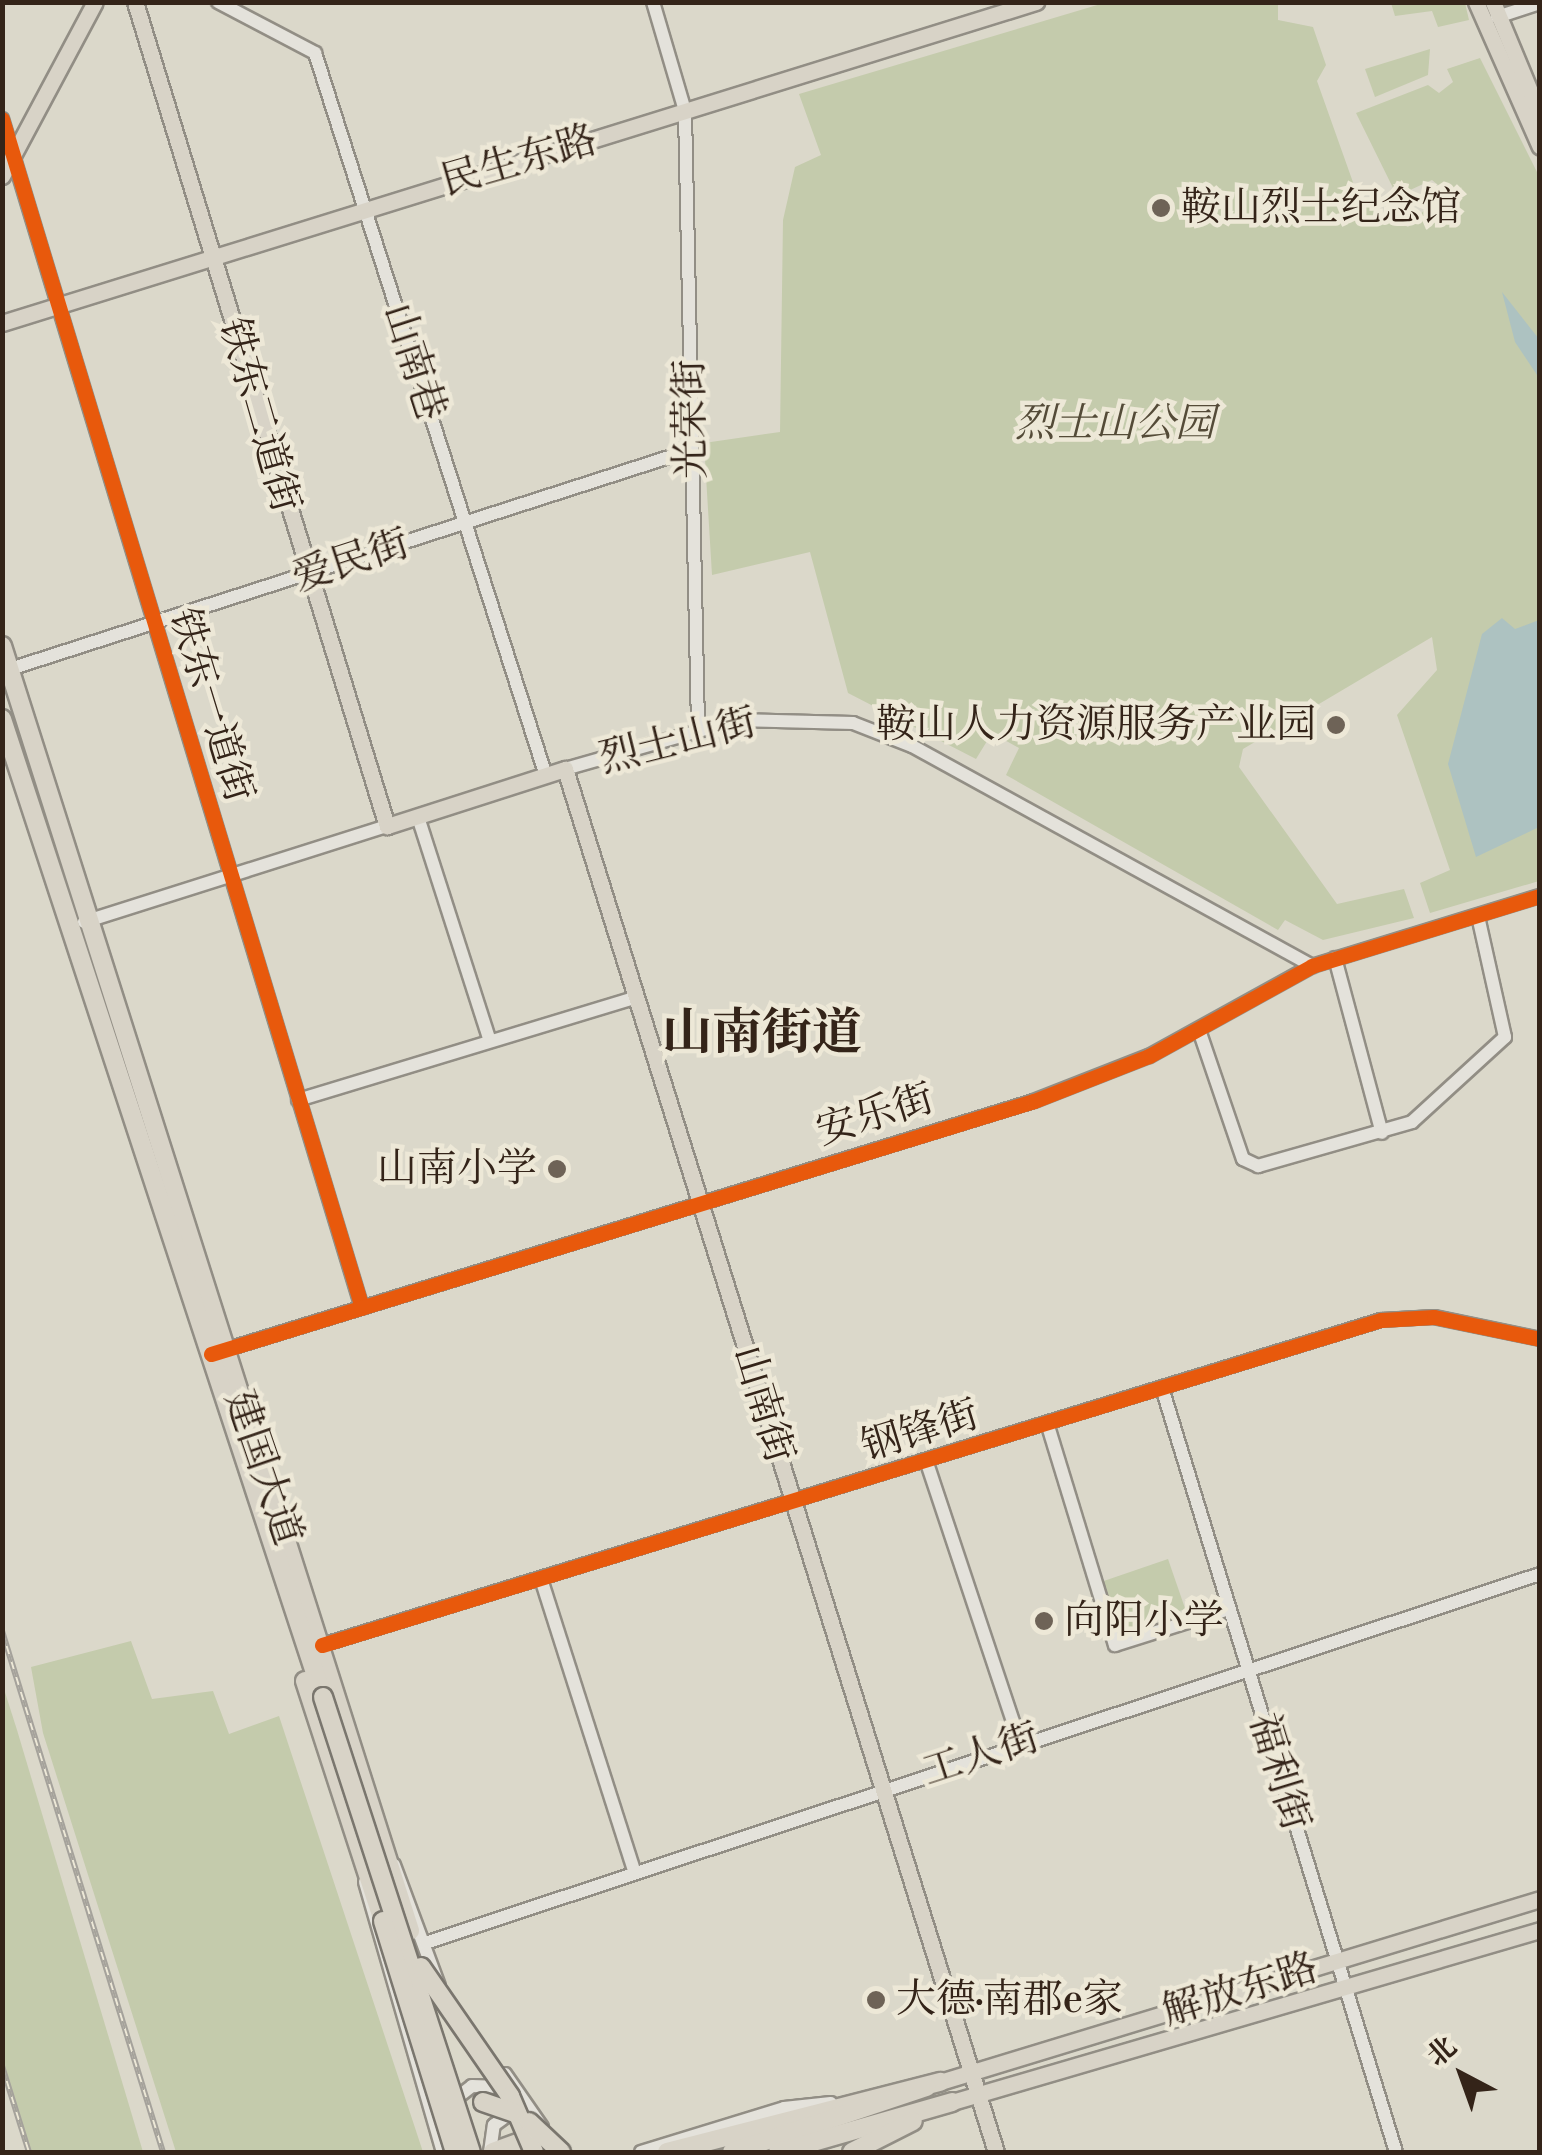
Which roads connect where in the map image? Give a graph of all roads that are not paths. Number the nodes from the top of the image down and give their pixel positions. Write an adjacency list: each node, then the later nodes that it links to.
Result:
1 (95, 2): 14 (main road)
2 (135, 2): 17 (main road, 铁东二道街)
3 (218, 2): 16 (street, 山南巷)
4 (653, 2): 10 (street, 光荣街)
5 (1036, 2): 8 (main road, 民生东路)
6 (1476, 2): 13 (main road)
7 (1540, 3): 9 (street)
8 (993, 9): 10 (main road, 民生东路)
9 (1495, 10): 11 (main road)
10 (686, 112): 16 (main road, 民生东路); 20 (street, 光荣街)
11 (1540, 114)
12 (2, 119): 14 (street, 铁东一道街)
13 (1540, 147)
14 (14, 154): 15 (main road); 18 (street, 铁东一道街)
15 (2, 176)
16 (365, 206): 17 (main road, 民生东路); 21 (street, 山南巷)
17 (212, 256): 18 (main road, 民生东路); 22 (main road, 铁东二道街)
18 (58, 305): 19 (main road, 民生东路); 23 (street, 铁东一道街)
19 (2, 323)
20 (692, 450): 21 (street, 爱民街); 27 (street, 光荣街)
21 (466, 524): 22 (street, 爱民街); 29 (street, 山南巷)
22 (306, 576): 23 (street, 爱民街); 31 (main road, 铁东二道街)
23 (153, 624): 25 (street, 爱民街); 32 (street, 铁东一道街)
24 (2, 646): 25 (highway, 建国大道)
25 (10, 669): 35 (highway, 建国大道)
26 (2, 719): 36 (highway, 建国大道)
27 (698, 728): 28 (street, 烈士山街); 38 (street, 烈士山街)
28 (565, 770): 29 (main road, 烈士山街); 39 (main road, 山南街)
29 (546, 776): 30 (main road, 烈士山街)
30 (418, 817): 31 (main road, 烈士山街); 41 (street)
31 (387, 826): 32 (street, 烈士山街)
32 (229, 876): 35 (street, 烈士山街); 42 (street, 铁东一道街)
33 (1540, 896): 34 (street, 安乐街)
34 (1478, 916): 37 (street, 安乐街); 43 (street)
35 (89, 920): 36 (street, 烈士山街); 47 (highway, 建国大道)
36 (68, 928): 47 (highway, 建国大道)
37 (1335, 958): 38 (street, 安乐街); 43 (street)
38 (1312, 966): 40 (street, 安乐街)
39 (636, 998): 41 (street); 44 (main road, 山南街)
40 (1199, 1030): 43 (street); 44 (street, 安乐街)
41 (490, 1041): 42 (street)
42 (298, 1100): 45 (street, 铁东一道街)
43 (1382, 1134)
44 (700, 1204): 45 (street, 安乐街); 51 (main road, 山南街)
45 (362, 1308): 47 (street, 安乐街)
46 (1539, 1338): 48 (street, 钢锋街)
47 (217, 1352): 52 (highway, 建国大道); 56 (highway, 建国大道)
48 (1163, 1391): 49 (street, 钢锋街); 55 (street, 福利街)
49 (1048, 1426): 50 (street, 钢锋街); 55 (street)
50 (927, 1463): 51 (street, 钢锋街); 58 (street)
51 (794, 1504): 54 (street, 钢锋街); 59 (main road, 山南街)
52 (267, 1536): 60 (highway); 77 (highway, 建国大道, bridge)
53 (1540, 1574): 57 (street, 工人街)
54 (542, 1582): 56 (street, 钢锋街); 61 (street)
55 (1228, 1609): 57 (street, 福利街)
56 (322, 1645): 64 (highway, 建国大道)
57 (1247, 1671): 58 (street, 工人街); 65 (street, 福利街)
58 (1020, 1743): 59 (street, 工人街)
59 (879, 1788): 61 (street, 工人街); 67 (main road, 山南街)
60 (363, 1860): 76 (highway, bridge); 76 (street)
61 (634, 1871): 64 (street, 工人街)
62 (1540, 1898): 65 (main road, 解放东路)
63 (1540, 1930): 66 (main road, 解放东路)
64 (418, 1937): 69 (highway, 建国大道, bridge)
65 (1338, 1960): 66 (street, 福利街); 67 (main road, 解放东路)
66 (1346, 1989): 70 (main road, 解放东路); 91 (street, 福利街)
67 (971, 2072): 68 (main road, 解放东路); 70 (main road, 山南街)
68 (931, 2085): 72 (highway); 85 (highway); 86 (highway)
69 (514, 2094): 73 (highway, 建国大道, bridge); 76 (street); 81 (highway, bridge)
70 (978, 2095): 71 (main road, 解放东路); 90 (main road, 山南街)
71 (952, 2102): 74 (highway); 87 (highway)
72 (831, 2103): 83 (street); 84 (highway)
73 (530, 2120): 75 (street); 76 (highway, bridge); 78 (street); 79 (highway, 建国大道, bridge)
74 (907, 2124): 88 (highway); 89 (highway)
75 (545, 2144): 78 (highway); 80 (street); 82 (street)
76 (447, 2145)
77 (471, 2152)
78 (492, 2152)
79 (534, 2152)
80 (553, 2152)
81 (561, 2152)
82 (569, 2152)
83 (641, 2152)
84 (667, 2152)
85 (702, 2152)
86 (732, 2152)
87 (778, 2152)
88 (821, 2152)
89 (852, 2152)
90 (996, 2152)
91 (1396, 2152)

